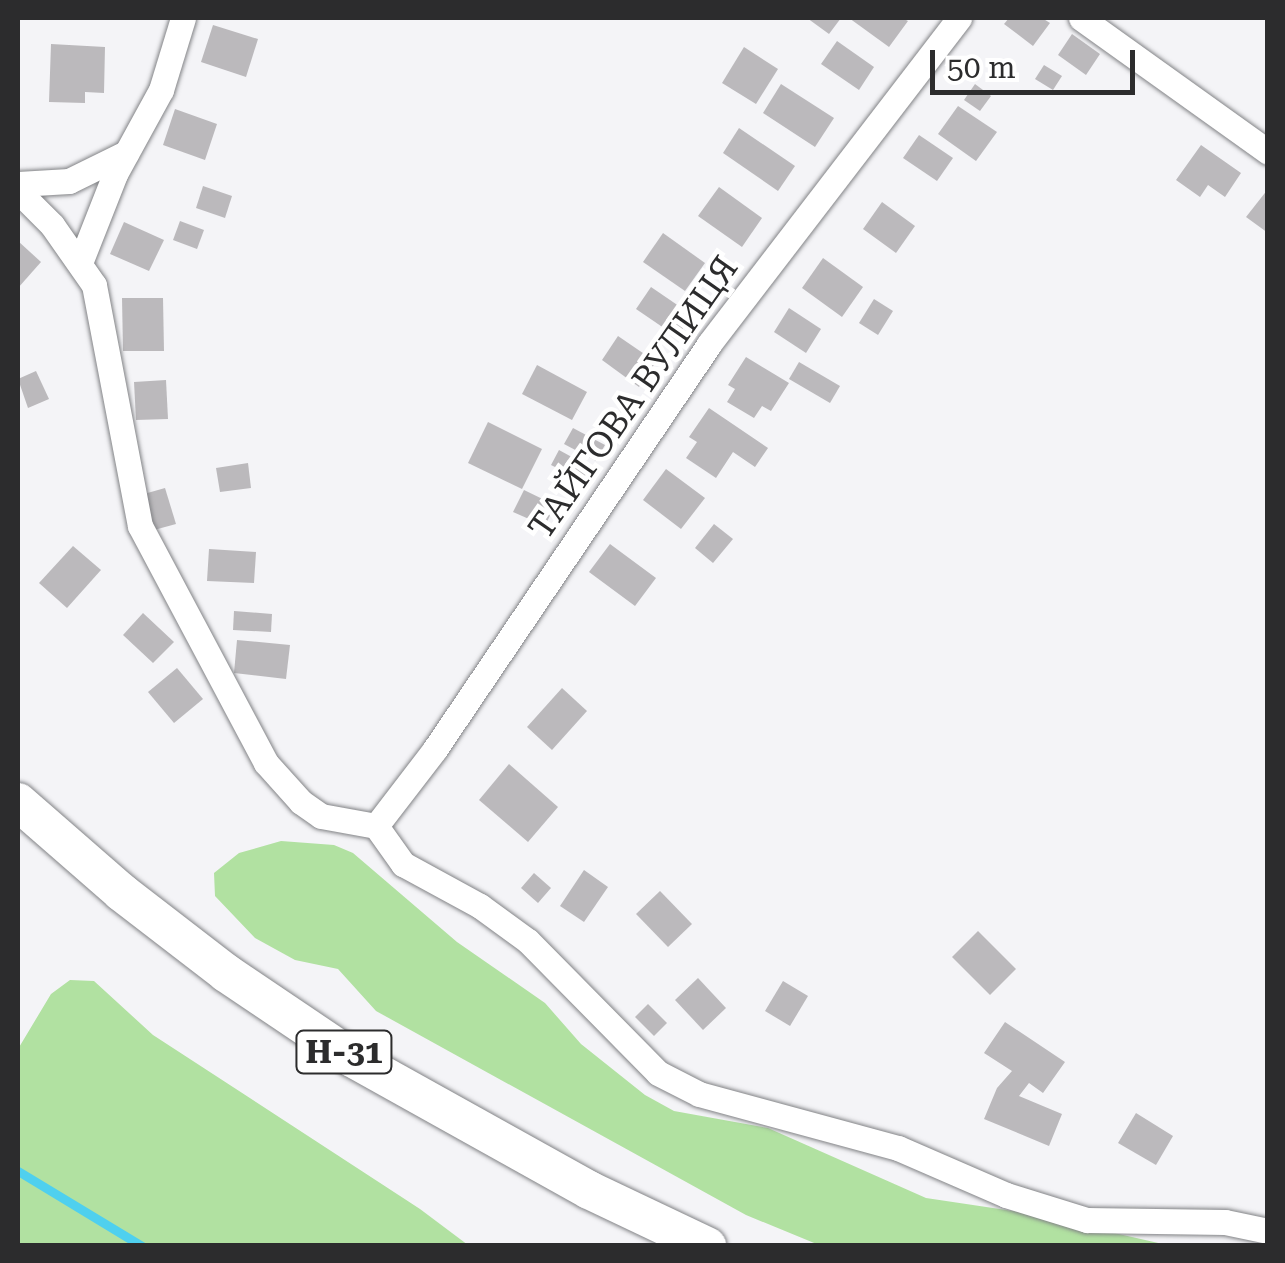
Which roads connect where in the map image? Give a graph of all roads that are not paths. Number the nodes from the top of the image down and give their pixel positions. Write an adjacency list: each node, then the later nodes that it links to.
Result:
1 (183, 18): 5 (street)
2 (959, 18): 9 (street, ТАЙГОВА ВУЛИЦЯ)
3 (1081, 18): 4 (street)
4 (1268, 152)
5 (127, 153): 6 (street); 7 (street)
6 (18, 188): 7 (street)
7 (80, 263): 9 (street)
8 (18, 802): 11 (main road, Н-31)
9 (376, 826): 10 (street)
10 (1268, 1231)
11 (707, 1246)

